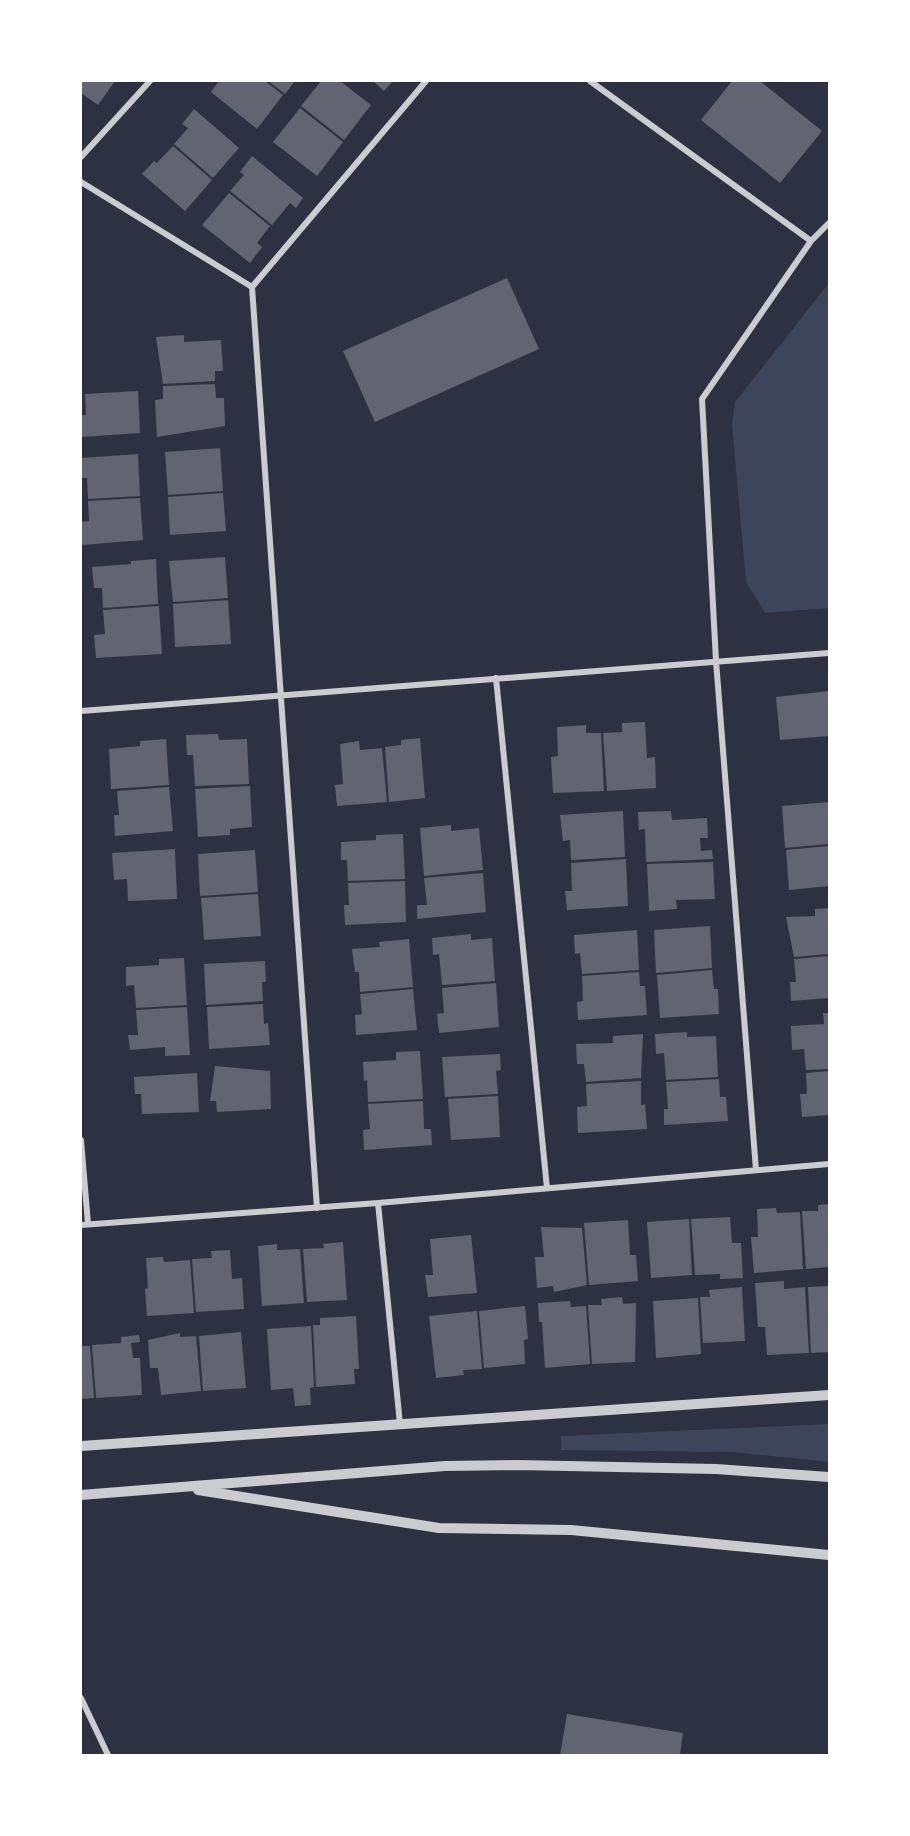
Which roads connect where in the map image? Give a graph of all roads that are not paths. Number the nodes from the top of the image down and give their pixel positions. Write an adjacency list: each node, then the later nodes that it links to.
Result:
1 (150, 81): 4 (street)
2 (426, 81): 8 (street)
3 (590, 81): 7 (street)
4 (81, 157)
5 (81, 182): 8 (street)
6 (829, 223): 7 (street)
7 (812, 241): 10 (street)
8 (252, 287): 12 (street)
9 (829, 652): 10 (street)
10 (716, 661): 11 (street); 16 (street)
11 (496, 678): 12 (street); 17 (street)
12 (282, 696): 13 (street); 19 (street)
13 (81, 711)
14 (81, 1140): 20 (street)
15 (829, 1164): 16 (street)
16 (756, 1170): 17 (street)
17 (547, 1188): 18 (street)
18 (378, 1203): 19 (street); 22 (street)
19 (317, 1208): 20 (street)
20 (84, 1225)
21 (829, 1395): 22 (street)
22 (400, 1424): 23 (street)
23 (81, 1446)
24 (829, 1477): 25 (street)
25 (180, 1487): 26 (street); 27 (street)
26 (81, 1495)
27 (829, 1555)
28 (81, 1698): 29 (street)
29 (108, 1755)

